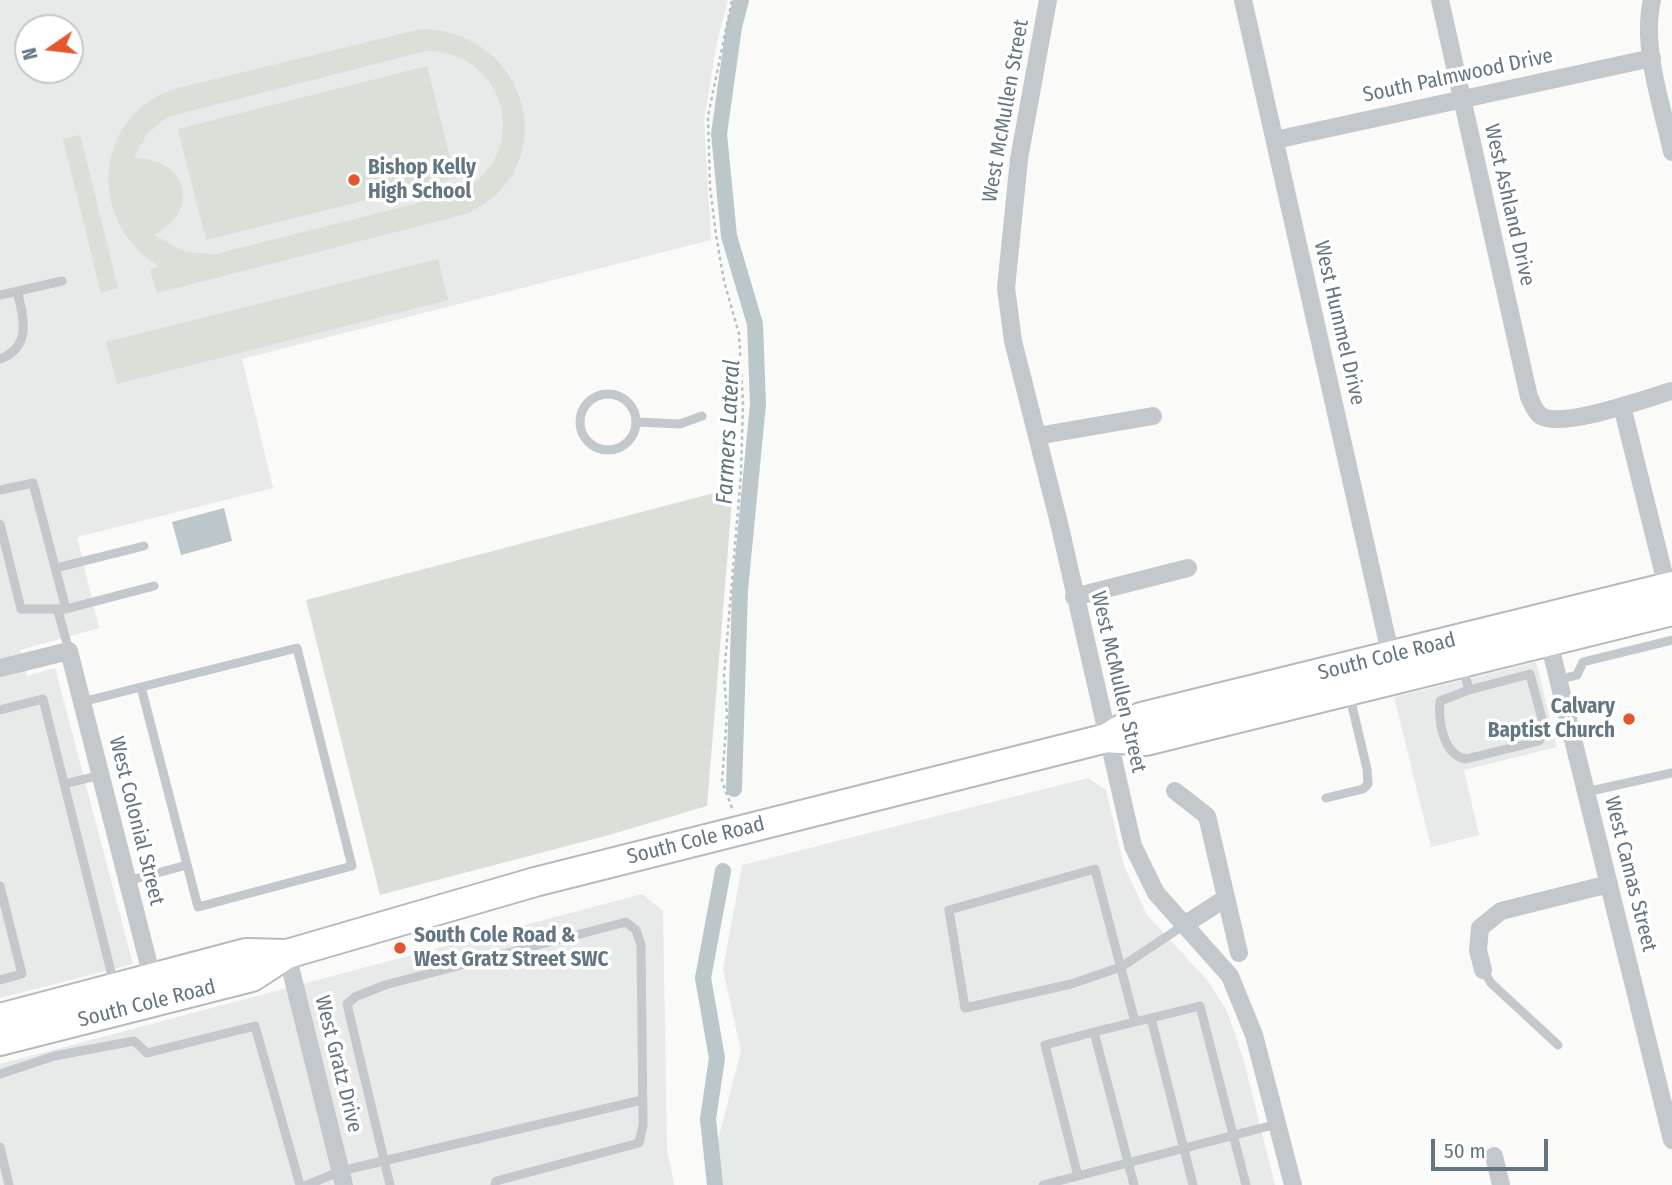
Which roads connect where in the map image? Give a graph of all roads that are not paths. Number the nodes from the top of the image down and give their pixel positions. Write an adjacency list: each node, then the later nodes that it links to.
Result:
1 (1048, 0): 18 (street, West McMullen Street)
2 (1243, 0): 7 (street, West Hummel Drive)
3 (1440, 0): 6 (street, West Ashland Drive)
4 (1652, 0): 5 (street)
5 (1652, 58): 6 (street, South Palmwood Drive); 8 (street)
6 (1462, 98): 7 (street, South Palmwood Drive); 14 (street, West Ashland Drive)
7 (1275, 140): 31 (street, West Hummel Drive)
8 (1672, 152)
9 (62, 281): 10 (lane)
10 (17, 291): 11 (lane); 12 (lane)
11 (0, 295)
12 (0, 359)
13 (1672, 391): 14 (street)
14 (1622, 405): 25 (street)
15 (702, 416): 17 (lane)
16 (1153, 416): 18 (street)
17 (637, 422): 17 (lane)
18 (1037, 436): 26 (street, West McMullen Street)
19 (0, 490): 22 (lane)
20 (0, 524): 27 (lane)
21 (144, 546): 22 (lane)
22 (56, 568): 27 (lane)
23 (1188, 568): 26 (street)
24 (154, 586): 27 (lane)
25 (1670, 595): 28 (main road, South Cole Road)
26 (1074, 597): 42 (street, West McMullen Street)
27 (62, 610): 30 (lane)
28 (1546, 630): 31 (main road, South Cole Road); 32 (main road, South Cole Road); 34 (street, West Camas Street)
29 (1672, 640): 34 (lane)
30 (69, 650): 33 (street); 38 (street, West Colonial Street)
31 (1391, 657): 42 (main road, South Cole Road)
32 (1462, 663): 36 (lane); 37 (main road, South Cole Road)
33 (0, 668)
34 (1559, 680): 40 (street, West Camas Street)
35 (141, 687): 38 (lane); 49 (lane); 49 (lane)
36 (1469, 690): 41 (lane); 41 (lane)
37 (1349, 691): 42 (main road, South Cole Road); 48 (lane)
38 (82, 702): 44 (street, West Colonial Street)
39 (0, 710): 45 (lane)
40 (1569, 723): 41 (lane); 47 (street, West Camas Street)
41 (1545, 730)
42 (1107, 738): 54 (street, West McMullen Street); 56 (main road, South Cole Road)
43 (1672, 773): 47 (lane)
44 (101, 775): 45 (lane); 50 (street, West Colonial Street)
45 (64, 783): 60 (lane)
46 (1175, 791): 53 (street)
47 (1586, 792): 51 (street, West Camas Street)
48 (1326, 798)
49 (187, 865): 50 (lane)
50 (127, 881): 61 (street, West Colonial Street)
51 (1609, 884): 58 (street); 70 (street, West Camas Street)
52 (0, 886): 59 (lane)
53 (1226, 898): 54 (street); 55 (street)
54 (1184, 925): 57 (lane); 71 (street, West McMullen Street)
55 (1239, 953)
56 (287, 954): 61 (main road, South Cole Road); 80 (street, West Gratz Drive)
57 (1121, 967): 57 (lane); 64 (lane)
58 (1483, 970): 67 (lane)
59 (0, 980)
60 (116, 989): 61 (main road, South Cole Road); 62 (main road, South Cole Road)
61 (155, 990): 66 (main road, South Cole Road)
62 (0, 1018)
63 (1151, 1018): 64 (lane); 72 (lane); 75 (lane)
64 (1135, 1022): 65 (lane)
65 (1094, 1032): 78 (lane); 79 (lane)
66 (0, 1041)
67 (1558, 1045)
68 (0, 1074): 82 (lane)
69 (642, 1100): 77 (lane); 77 (lane); 85 (lane)
70 (1669, 1115): 73 (street, West Camas Street)
71 (1278, 1124): 72 (lane); 90 (street, West McMullen Street)
72 (1234, 1136): 75 (lane); 89 (lane)
73 (1672, 1140)
74 (0, 1147): 81 (lane)
75 (1184, 1149): 78 (lane); 88 (lane)
76 (1494, 1156): 91 (street)
77 (383, 1161): 80 (lane); 84 (lane)
78 (1129, 1163): 79 (lane); 87 (lane)
79 (1077, 1176): 86 (lane)
80 (342, 1178): 83 (lane)
81 (9, 1185)
82 (300, 1185)
83 (307, 1185)
84 (390, 1185)
85 (495, 1185)
86 (1043, 1185)
87 (1134, 1185)
88 (1193, 1185)
89 (1246, 1185)
90 (1293, 1185)
91 (1501, 1185)

